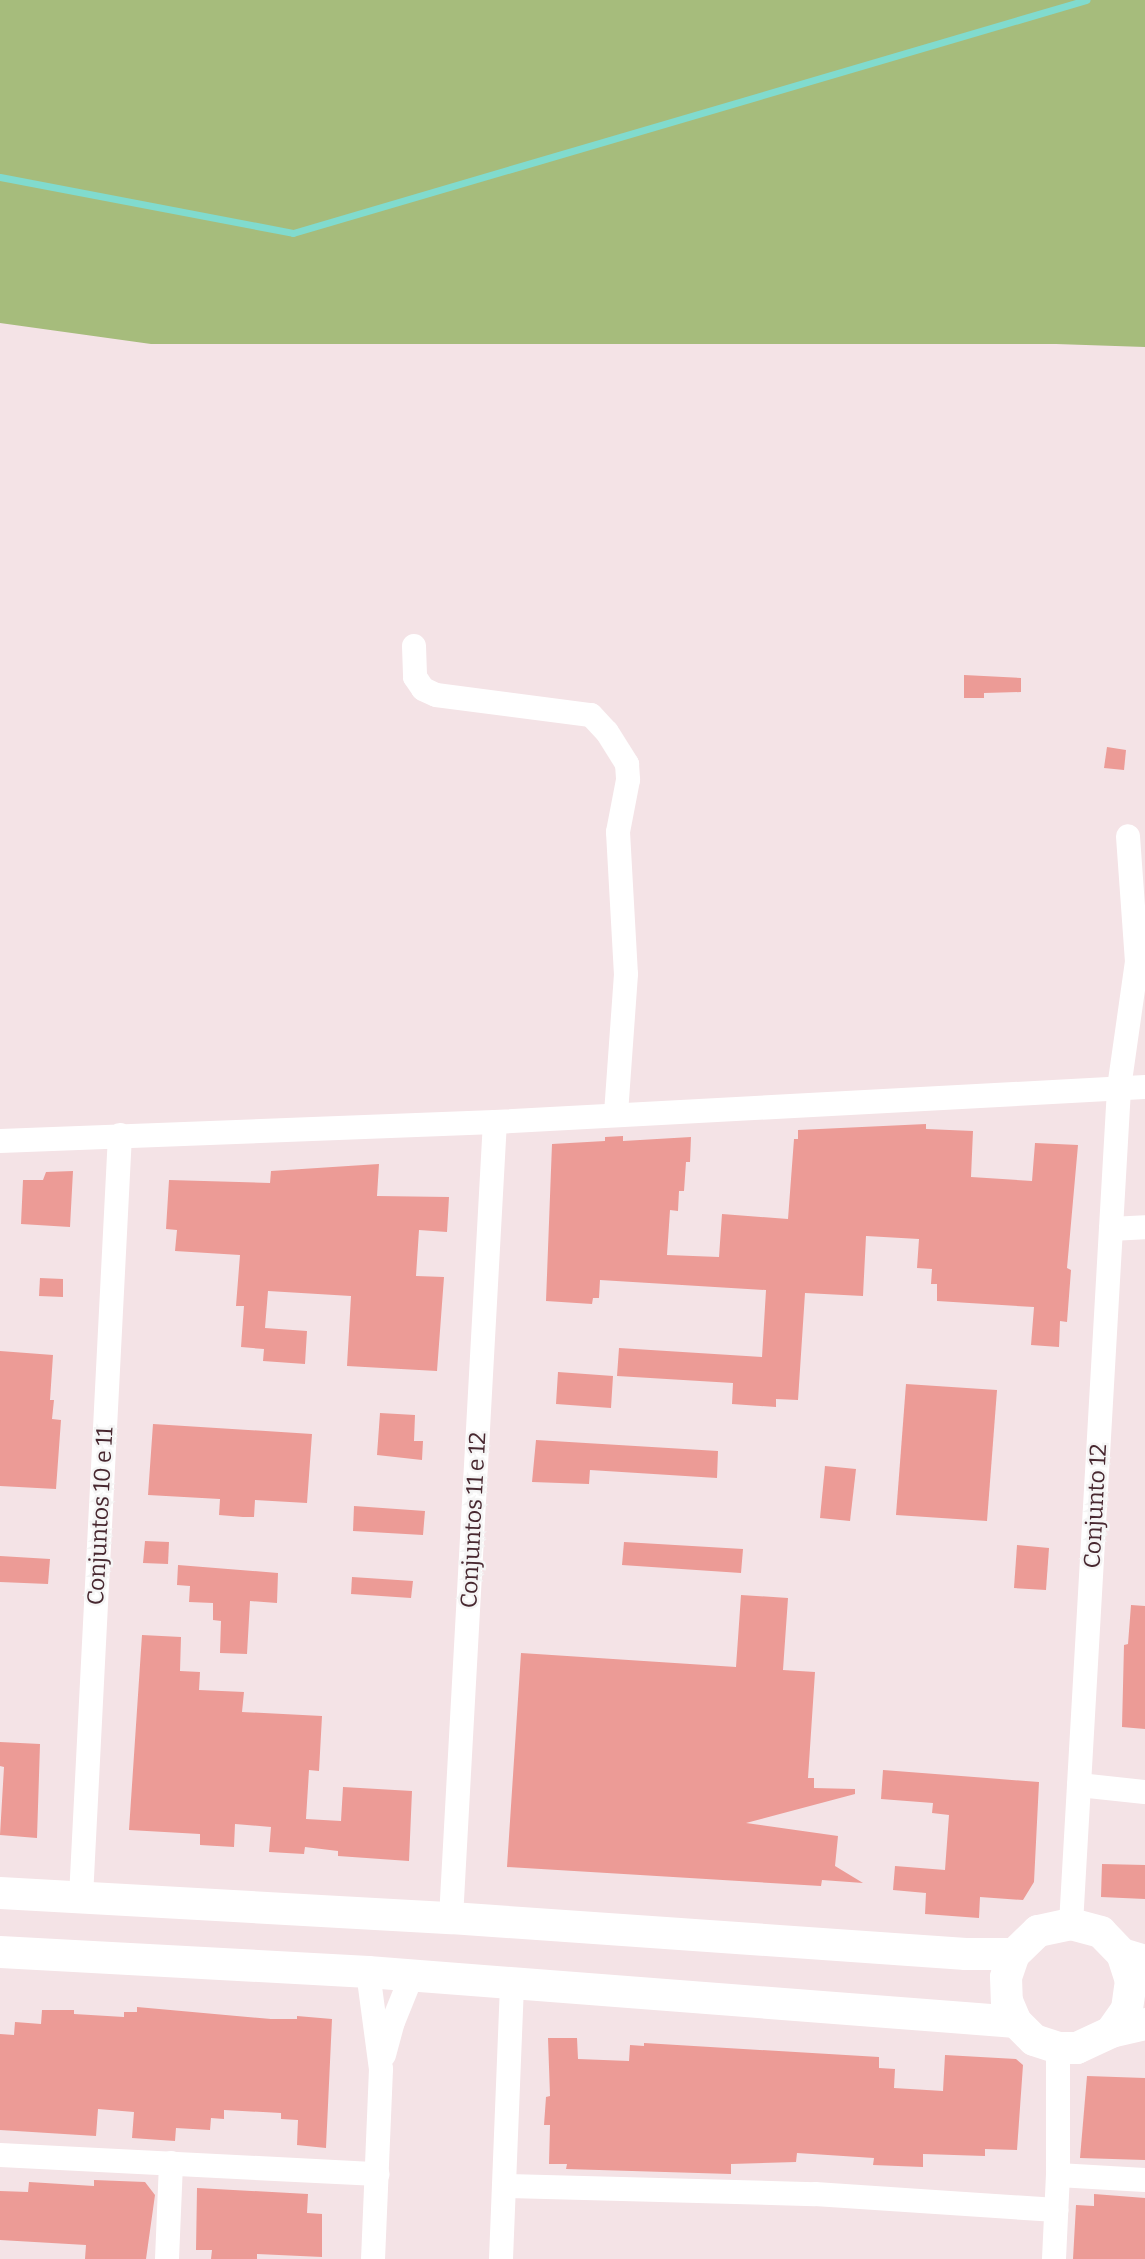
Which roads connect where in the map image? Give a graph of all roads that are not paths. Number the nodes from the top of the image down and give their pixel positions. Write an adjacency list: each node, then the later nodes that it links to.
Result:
1 (414, 646): 5 (street)
2 (1128, 836): 4 (street, Conjunto 12)
3 (1145, 1087): 4 (street)
4 (1119, 1088): 5 (street); 10 (street, Conjunto 12)
5 (616, 1115): 6 (street)
6 (495, 1122): 7 (street); 15 (street, Conjuntos 11 e 12)
7 (120, 1135): 8 (street); 14 (street, Conjuntos 10 e 11)
8 (0, 1141)
9 (1145, 1227): 10 (street)
10 (1111, 1229): 11 (street, Conjunto 12)
11 (1079, 1786): 12 (street); 16 (street, Conjunto 12)
12 (1145, 1792)
13 (0, 1893): 14 (street)
14 (81, 1897): 15 (street)
15 (451, 1919): 18 (street)
16 (1071, 1924): 18 (street); 19 (street)
17 (0, 1952): 20 (street)
18 (1014, 1954): 23 (street)
19 (1134, 1958): 25 (street)
20 (368, 1972): 21 (street); 27 (street)
21 (412, 1975): 22 (street); 27 (street)
22 (512, 1983): 23 (street); 33 (street)
23 (1016, 2022): 26 (street)
24 (1145, 2024): 25 (street)
25 (1111, 2032): 26 (street)
26 (1058, 2048): 31 (street)
27 (381, 2069): 30 (street)
28 (0, 2155): 29 (street)
29 (172, 2164): 30 (street); 35 (street)
30 (378, 2174): 36 (street)
31 (1058, 2175): 32 (street); 34 (street)
32 (1145, 2180)
33 (504, 2186): 34 (street); 37 (street)
34 (1056, 2210): 38 (street)
35 (167, 2259)
36 (373, 2259)
37 (501, 2259)
38 (1054, 2259)

